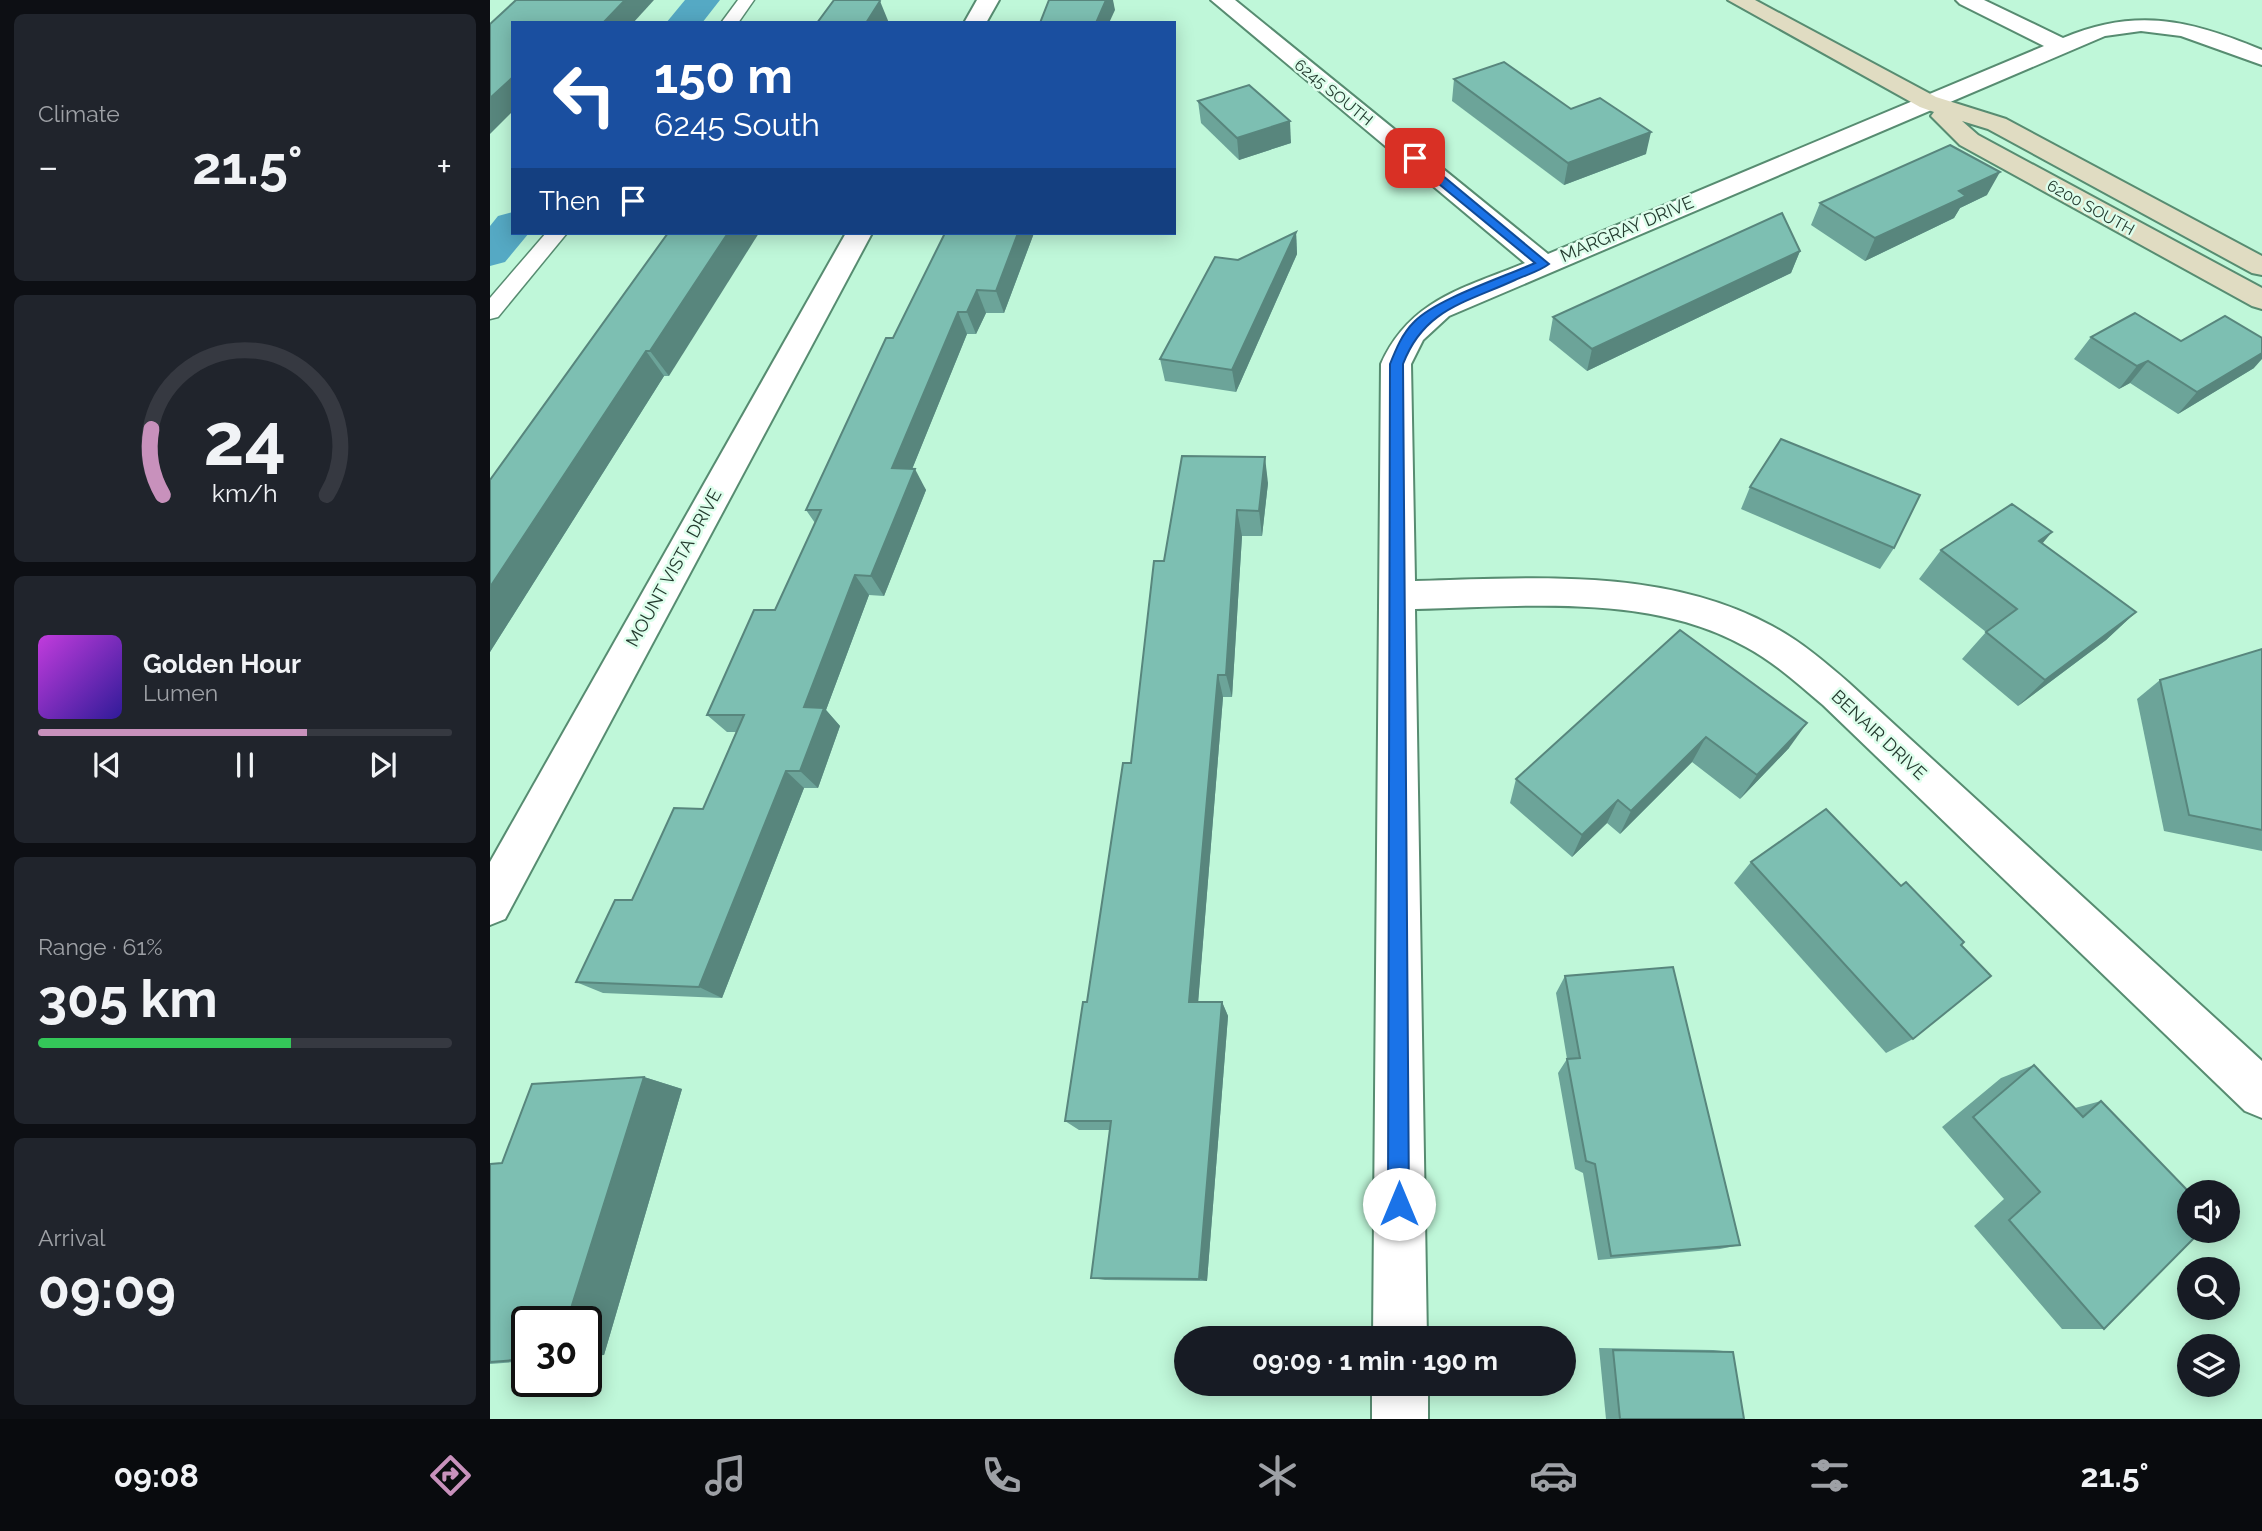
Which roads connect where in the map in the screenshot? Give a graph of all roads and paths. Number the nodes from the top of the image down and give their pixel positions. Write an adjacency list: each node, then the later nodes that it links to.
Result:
1 (746, 0): 6 (lane)
2 (988, 0): 7 (street)
3 (1222, 0): 13 (street, 6245 SOUTH)
4 (1740, 0): 10 (main road, 6200 SOUTH)
5 (1967, 0): 8 (street)
6 (731, 21)
7 (976, 21)
8 (2060, 46): 9 (street, MARGRAY DRIVE); 10 (street, MARGRAY DRIVE)
9 (2262, 58)
10 (1928, 102): 13 (street, MARGRAY DRIVE); 14 (main road, 6200 SOUTH); 15 (main road, 6200 SOUTH)
11 (555, 235): 16 (lane)
12 (858, 235): 18 (street, MOUNT VISTA DRIVE)
13 (1543, 264): 17 (street, MARGRAY DRIVE)
14 (2262, 267)
15 (2262, 300)
16 (490, 312)
17 (1396, 596): 19 (street, BENAIR DRIVE); 20 (street, MARGRAY DRIVE)
18 (490, 904)
19 (2262, 1094)
20 (1399, 1326)
21 (1400, 1396): 22 (street)
22 (1400, 1419)

